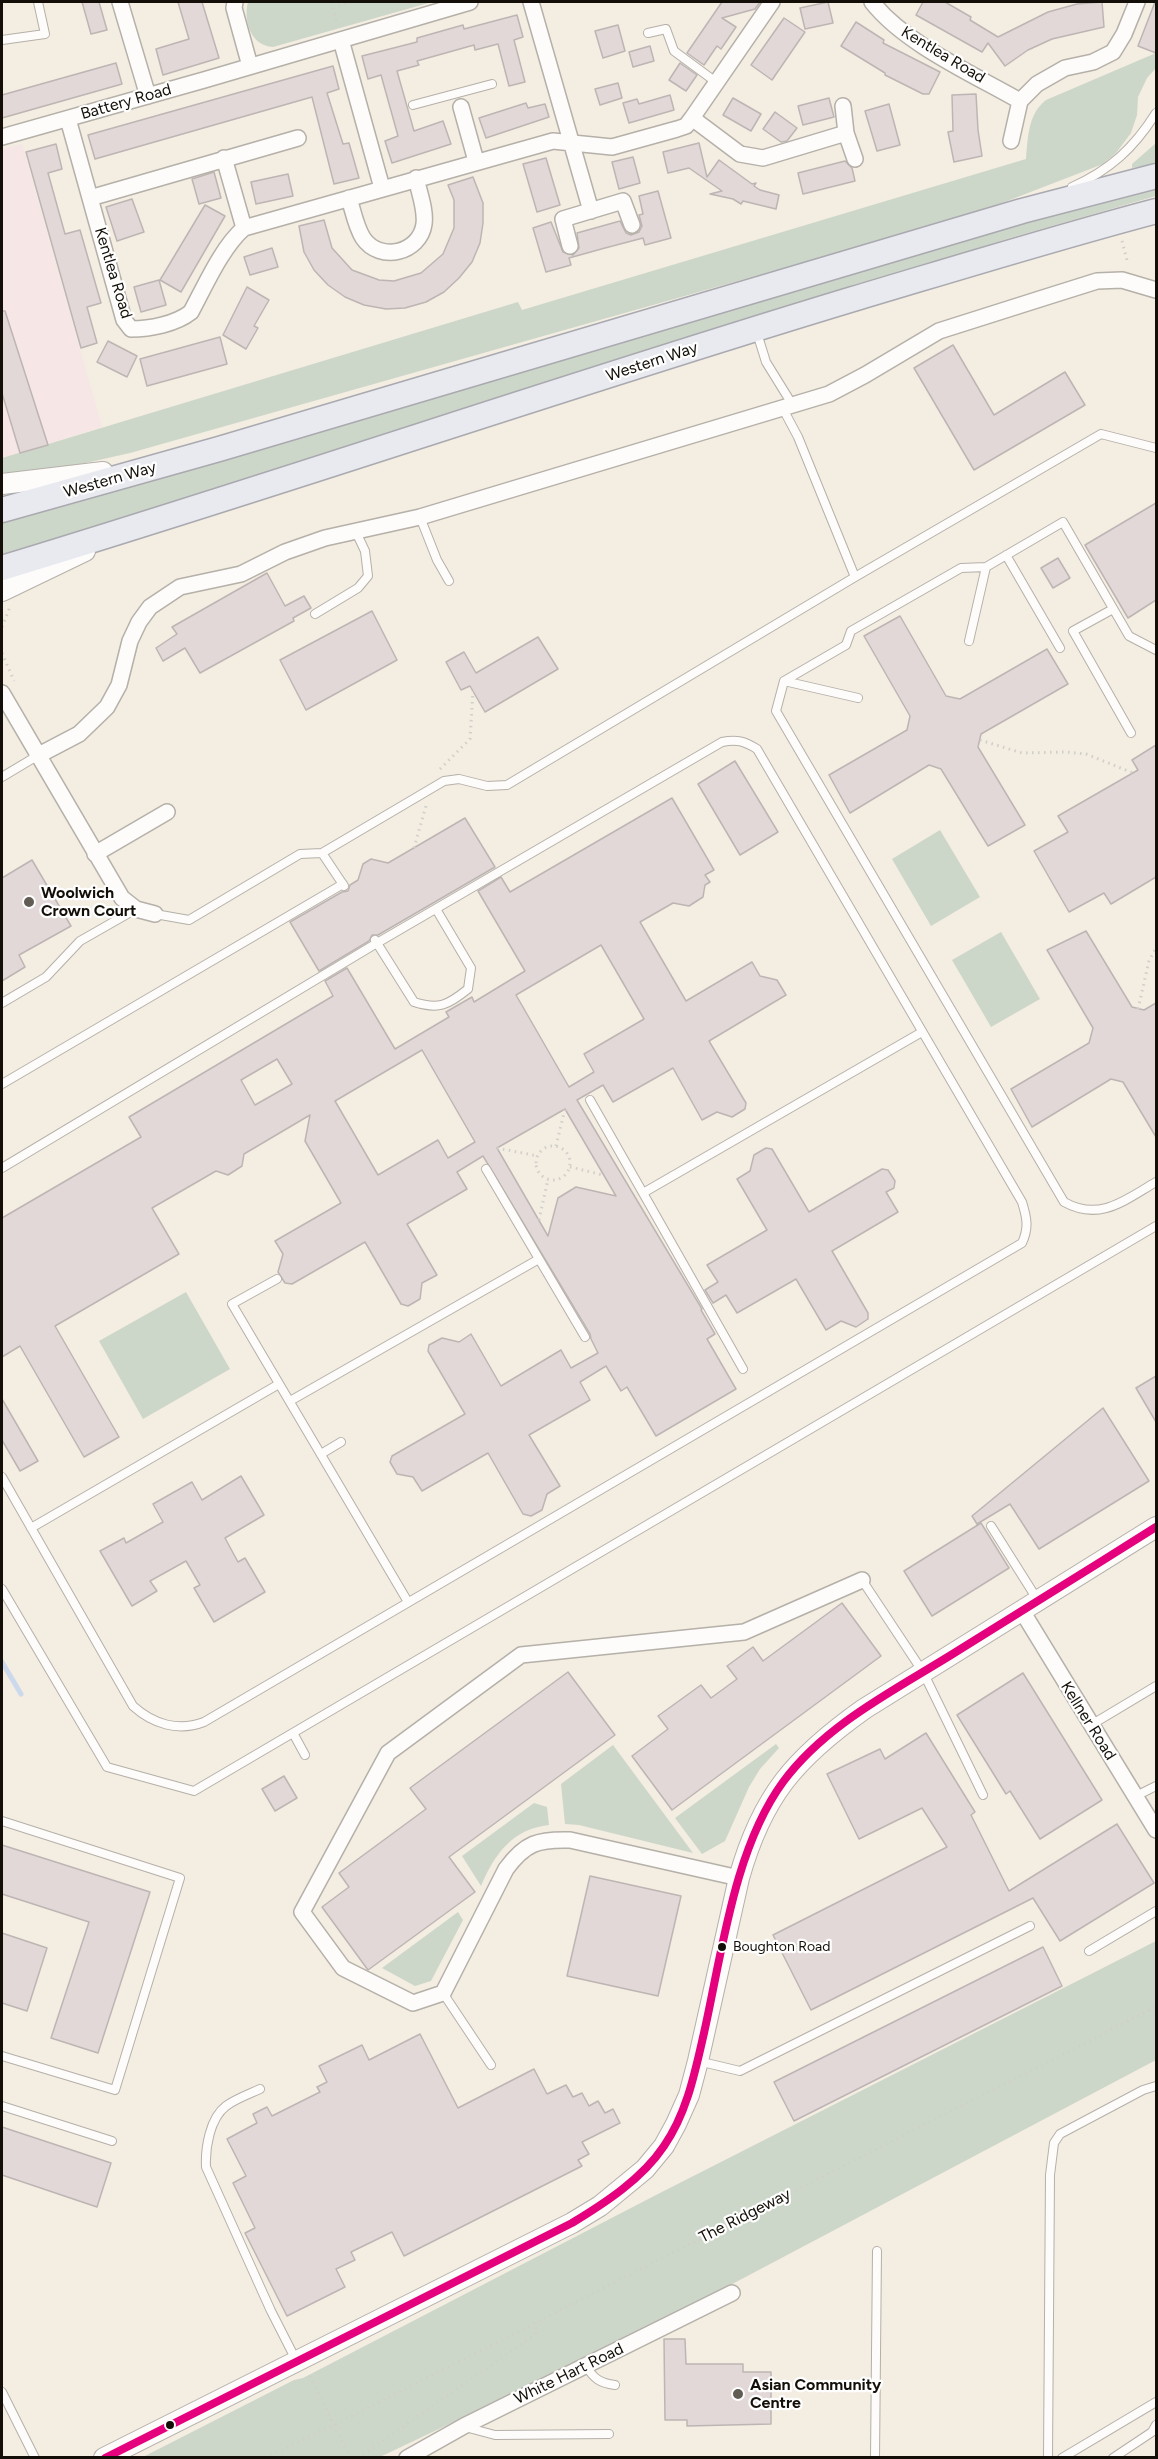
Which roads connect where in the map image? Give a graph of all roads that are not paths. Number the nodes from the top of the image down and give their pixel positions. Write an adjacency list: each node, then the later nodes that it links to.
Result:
1 (38, 2): 10 (lane)
2 (120, 2): 15 (street)
3 (235, 2): 12 (street)
4 (470, 2): 11 (street, Battery Road)
5 (531, 2): 27 (street)
6 (872, 2): 17 (street, Kentlea Road)
7 (1137, 2): 17 (street)
8 (766, 5): 13 (street)
9 (648, 33): 13 (lane)
10 (2, 40)
11 (340, 40): 12 (street, Battery Road); 33 (street)
12 (250, 66): 15 (street, Battery Road)
13 (716, 82): 21 (street)
14 (492, 84): 16 (lane)
15 (148, 96): 22 (street, Battery Road)
16 (459, 100): 18 (lane); 30 (street)
17 (1020, 101): 26 (street)
18 (413, 105)
19 (843, 106): 23 (street)
20 (1156, 113): 37 (lane)
21 (692, 118): 23 (street); 27 (street)
22 (68, 119): 24 (street, Battery Road); 34 (street, Kentlea Road)
23 (846, 134): 29 (street)
24 (2, 137)
25 (298, 138): 28 (street)
26 (1011, 141)
27 (571, 142): 30 (street); 36 (street)
28 (224, 158): 34 (street); 40 (street)
29 (855, 159)
30 (476, 161): 32 (street)
31 (1156, 176): 37 (main road, Western Way)
32 (416, 178): 33 (street); 35 (street)
33 (382, 188): 35 (street)
34 (90, 198): 40 (street, Kentlea Road)
35 (349, 198): 40 (street)
36 (591, 211): 39 (street); 41 (street)
37 (1022, 211): 46 (main road, Western Way)
38 (1156, 212): 43 (main road, Western Way)
39 (632, 225)
40 (244, 228)
41 (570, 246)
42 (1156, 290): 44 (street)
43 (755, 329): 44 (lane); 50 (main road, Western Way)
44 (787, 406): 49 (street); 55 (lane)
45 (1156, 448): 55 (lane)
46 (219, 449): 47 (street, Western Way); 48 (main road, Western Way)
47 (2, 484)
48 (2, 510)
49 (420, 517): 51 (street); 56 (lane)
50 (151, 523): 54 (main road, Western Way); 57 (street, Western Way)
51 (356, 532): 59 (lane); 67 (street)
52 (1006, 555): 53 (lane); 58 (lane); 61 (lane)
53 (986, 567): 60 (lane); 63 (lane)
54 (2, 568)
55 (855, 577): 70 (lane)
56 (449, 581)
57 (2, 591)
58 (1113, 609): 62 (lane); 66 (lane)
59 (315, 614)
60 (969, 641)
61 (1060, 648)
62 (1156, 650)
63 (784, 681): 65 (lane); 82 (lane)
64 (2, 693): 67 (street)
65 (858, 699)
66 (1131, 733)
67 (37, 756): 68 (lane); 71 (street)
68 (2, 777)
69 (166, 812): 71 (street)
70 (322, 853): 74 (lane); 78 (lane)
71 (95, 854): 72 (street)
72 (136, 909): 74 (street); 76 (lane)
73 (436, 909): 75 (lane); 75 (lane); 77 (lane)
74 (155, 914)
75 (376, 942): 80 (lane)
76 (2, 1003)
77 (922, 1032): 83 (lane); 99 (lane)
78 (2, 1084)
79 (590, 1100): 83 (lane)
80 (2, 1168)
81 (486, 1169): 85 (lane)
82 (1156, 1182)
83 (643, 1193): 88 (lane)
84 (1156, 1226): 104 (lane)
85 (539, 1259): 87 (lane); 90 (lane)
86 (277, 1279): 89 (lane)
87 (585, 1337)
88 (743, 1369)
89 (279, 1384): 90 (lane); 96 (lane)
90 (290, 1401): 92 (lane)
91 (341, 1442): 92 (lane)
92 (321, 1454): 99 (lane)
93 (2, 1477): 96 (lane)
94 (991, 1526): 100 (lane)
95 (1156, 1527): 100 (street)
96 (31, 1528): 99 (lane)
97 (862, 1580): 101 (lane); 115 (street)
98 (2, 1589): 104 (lane)
99 (408, 1602)
100 (1030, 1606): 101 (street); 103 (street, Kellner Road)
101 (923, 1672): 107 (lane); 111 (street)
102 (1156, 1686): 103 (lane)
103 (1090, 1725): 108 (street, Kellner Road)
104 (293, 1733): 105 (lane)
105 (305, 1755)
106 (1156, 1786): 108 (lane)
107 (983, 1795)
108 (1136, 1796): 110 (street, Kellner Road)
109 (2, 1821): 116 (lane)
110 (1156, 1830)
111 (739, 1878): 115 (street); 117 (street)
112 (1156, 1911): 114 (lane)
113 (1030, 1926): 117 (lane)
114 (1089, 1951)
115 (443, 1993): 118 (lane)
116 (2, 2056)
117 (698, 2061): 125 (street)
118 (491, 2065)
119 (1156, 2086): 137 (lane)
120 (260, 2089): 125 (lane)
121 (2, 2106): 122 (lane)
122 (112, 2141)
123 (877, 2251): 136 (lane)
124 (732, 2293): 126 (street, White Hart Road)
125 (296, 2361): 134 (street)
126 (586, 2366): 127 (lane); 131 (street, White Hart Road)
127 (615, 2385)
128 (2, 2392): 133 (lane)
129 (1156, 2402): 138 (lane)
130 (1156, 2425): 139 (lane)
131 (464, 2427): 132 (lane); 135 (street, White Hart Road)
132 (609, 2434)
133 (35, 2457)
134 (104, 2457)
135 (407, 2457)
136 (876, 2457)
137 (1048, 2457)
138 (1062, 2457)
139 (1113, 2457)

